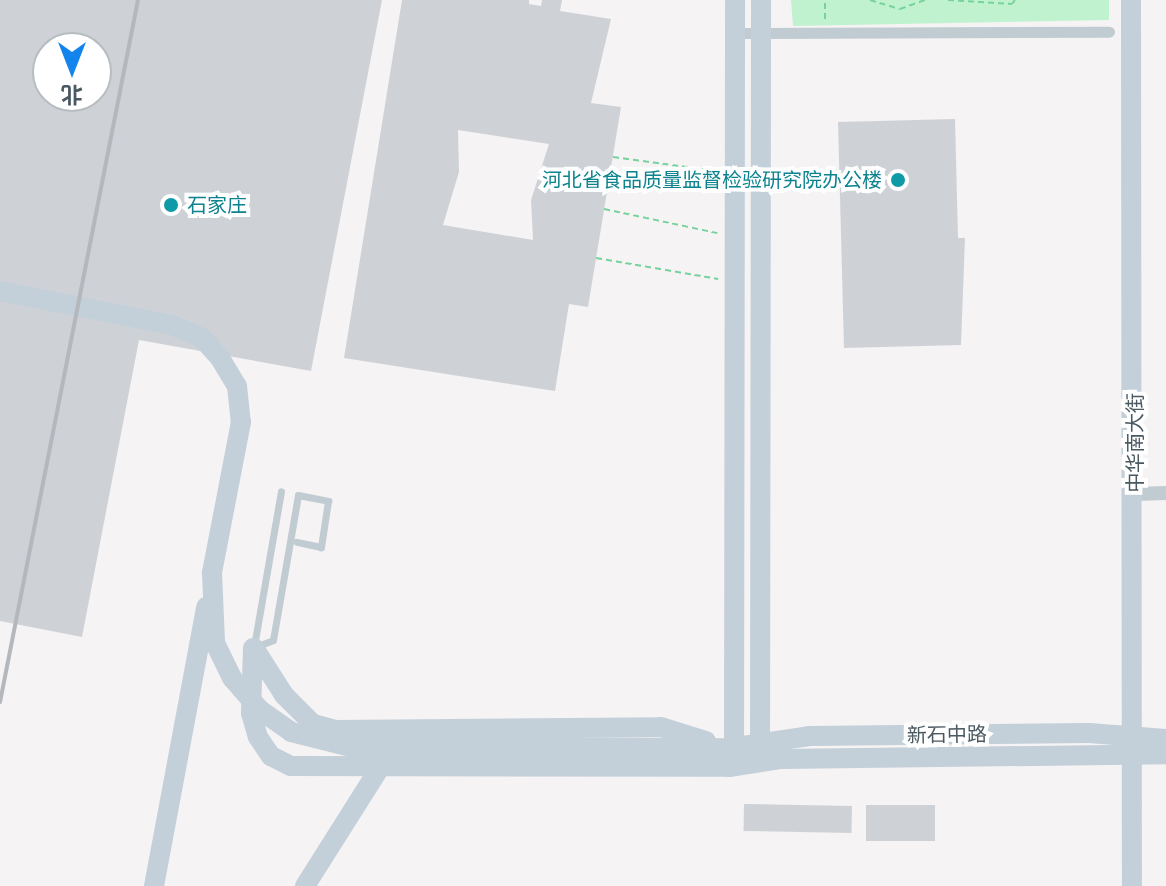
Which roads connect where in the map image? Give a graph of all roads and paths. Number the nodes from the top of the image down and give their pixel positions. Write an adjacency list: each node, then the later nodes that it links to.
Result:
1 (735, 0): 11 (main road)
2 (761, 0): 13 (main road)
3 (825, 0): 12 (path)
4 (870, 0): 5 (path)
5 (925, 0)
6 (948, 0): 7 (path)
7 (1015, 0)
8 (1131, 0): 22 (main road, 中华南大街)
9 (1145, 0): 22 (main road, 中华南大街)
10 (1109, 32): 12 (street)
11 (737, 33): 13 (street); 15 (main road)
12 (824, 33): 13 (street)
13 (763, 34): 28 (main road)
14 (613, 157): 15 (path)
15 (737, 174): 17 (main road)
16 (604, 209): 17 (path)
17 (734, 236): 19 (main road)
18 (596, 258): 19 (path)
19 (731, 282): 29 (main road)
20 (0, 291): 24 (main road)
21 (281, 491): 25 (lane)
22 (1150, 493): 27 (main road, 中华南大街)
23 (297, 542): 25 (lane)
24 (212, 573): 29 (main road); 31 (main road)
25 (253, 648): 26 (main road); 30 (main road)
26 (399, 730): 29 (main road); 30 (main road)
27 (1149, 746): 28 (main road, 新石中路); 28 (main road, 新石中路); 33 (main road, 中华南大街); 34 (main road, 中华南大街)
28 (760, 753): 29 (main road)
29 (732, 754): 30 (main road)
30 (383, 765): 32 (main road)
31 (154, 886)
32 (305, 886)
33 (1132, 886)
34 (1146, 886)

